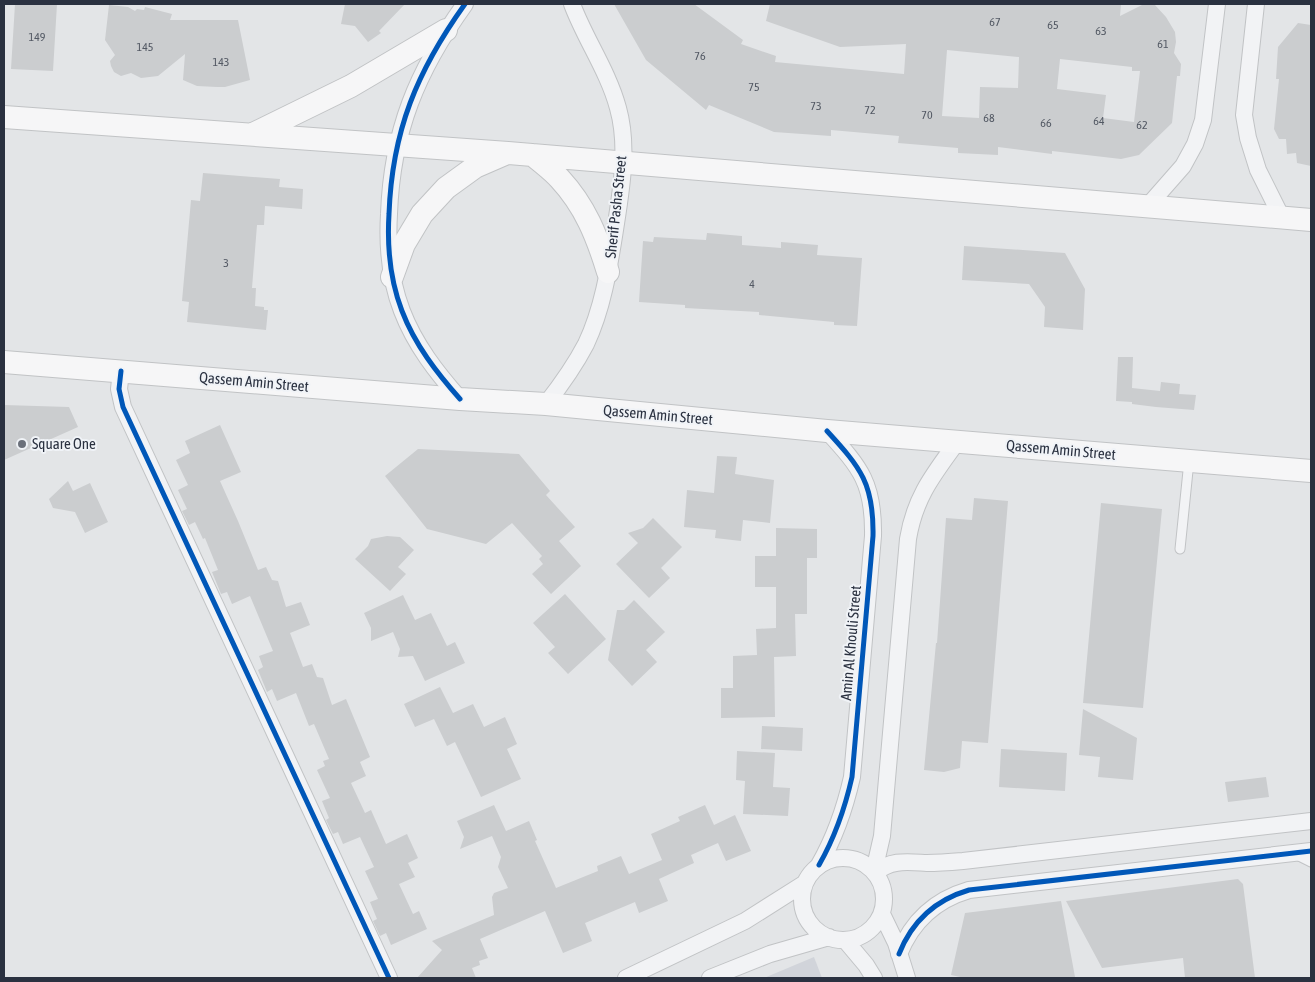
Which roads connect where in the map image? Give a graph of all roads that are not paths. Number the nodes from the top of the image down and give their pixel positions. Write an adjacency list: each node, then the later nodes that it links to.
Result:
1 (465, 4): 5 (street)
2 (572, 4): 11 (street, Sherif Pasha Street)
3 (1218, 4): 12 (street)
4 (1256, 4): 13 (street)
5 (446, 30): 7 (main road); 8 (street)
6 (4, 117): 7 (main road)
7 (252, 135): 8 (main road)
8 (396, 146): 9 (main road); 16 (street)
9 (508, 153): 10 (main road); 16 (main road)
10 (533, 156): 11 (main road); 15 (main road)
11 (623, 162): 12 (main road); 15 (street, Sherif Pasha Street)
12 (1147, 207): 13 (main road)
13 (1282, 218): 14 (main road)
14 (1311, 220)
15 (608, 272): 20 (street, Sherif Pasha Street)
16 (392, 277): 19 (street)
17 (4, 362): 18 (main road, Qassem Amin Street)
18 (121, 371): 19 (main road, Qassem Amin Street); 36 (street)
19 (460, 399): 20 (main road, Qassem Amin Street)
20 (546, 404): 21 (main road, Qassem Amin Street)
21 (827, 431): 22 (main road, Qassem Amin Street); 30 (street, Amin Al Khouli Street)
22 (957, 442): 23 (main road, Qassem Amin Street); 31 (street)
23 (1189, 461): 24 (main road, Qassem Amin Street); 25 (lane)
24 (1311, 471)
25 (1180, 549)
26 (1311, 821): 31 (street)
27 (1311, 851): 28 (street)
28 (1292, 853): 29 (lane); 35 (street)
29 (1311, 862)
30 (819, 865): 31 (street); 32 (street)
31 (874, 872): 33 (street)
32 (805, 884): 34 (street); 37 (street)
33 (882, 914): 34 (street); 35 (street)
34 (837, 938): 38 (street); 39 (street)
35 (900, 954): 40 (street)
36 (389, 978)
37 (626, 978)
38 (710, 978)
39 (874, 978)
40 (907, 978)

